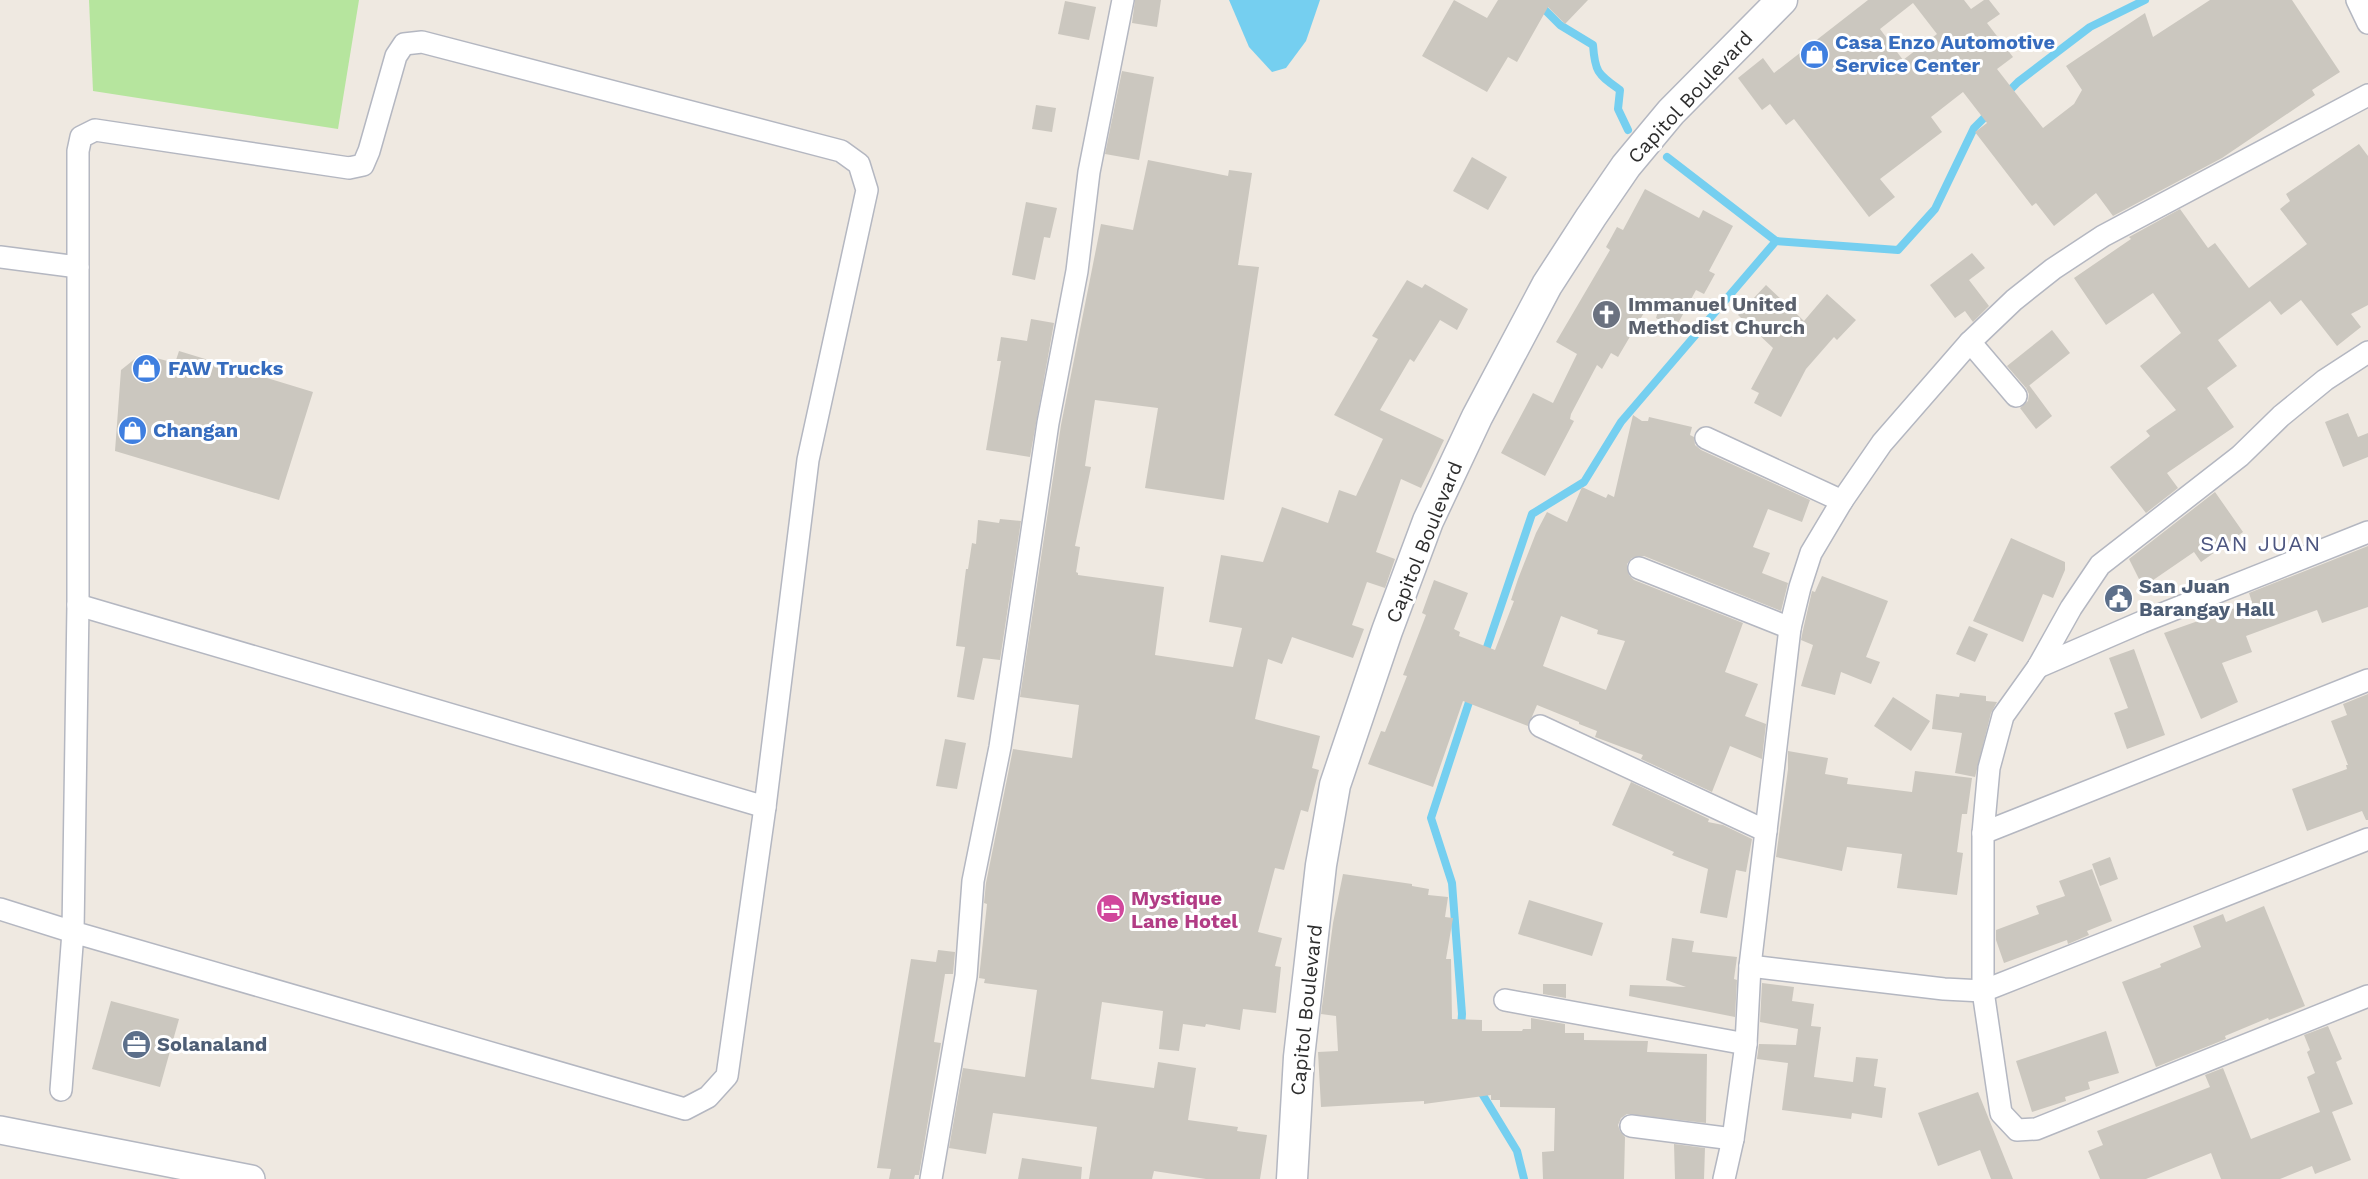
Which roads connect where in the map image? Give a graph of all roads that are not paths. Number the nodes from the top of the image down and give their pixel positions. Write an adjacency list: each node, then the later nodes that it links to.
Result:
1 (1123, 0): 36 (street)
2 (1782, 0): 37 (main road, Capitol Boulevard)
3 (2357, 0): 4 (street)
4 (2368, 23)
5 (2368, 95): 8 (street)
6 (0, 257): 7 (street)
7 (78, 267): 15 (street); 20 (street)
8 (1970, 342): 10 (street); 12 (street)
9 (2368, 352): 17 (street)
10 (2016, 396)
11 (1706, 438): 12 (street)
12 (1842, 501): 16 (street)
13 (2368, 532): 17 (street)
14 (1639, 568): 16 (street)
15 (78, 605): 20 (street); 25 (street)
16 (1790, 628): 21 (street)
17 (2038, 667): 22 (street)
18 (2368, 680): 22 (street)
19 (1540, 726): 21 (street)
20 (765, 807): 25 (street)
21 (1766, 831): 26 (street)
22 (1983, 833): 27 (street)
23 (2368, 839): 27 (street)
24 (0, 909): 25 (street)
25 (73, 932): 31 (street)
26 (1750, 966): 27 (street); 30 (street)
27 (1983, 990): 28 (street)
28 (2368, 996)
29 (1505, 1000): 30 (street)
30 (1746, 1044): 34 (street)
31 (61, 1090)
32 (1631, 1126): 34 (street)
33 (0, 1130): 35 (street)
34 (1733, 1139): 38 (street)
35 (251, 1179)
36 (931, 1179)
37 (1292, 1179)
38 (1724, 1179)

